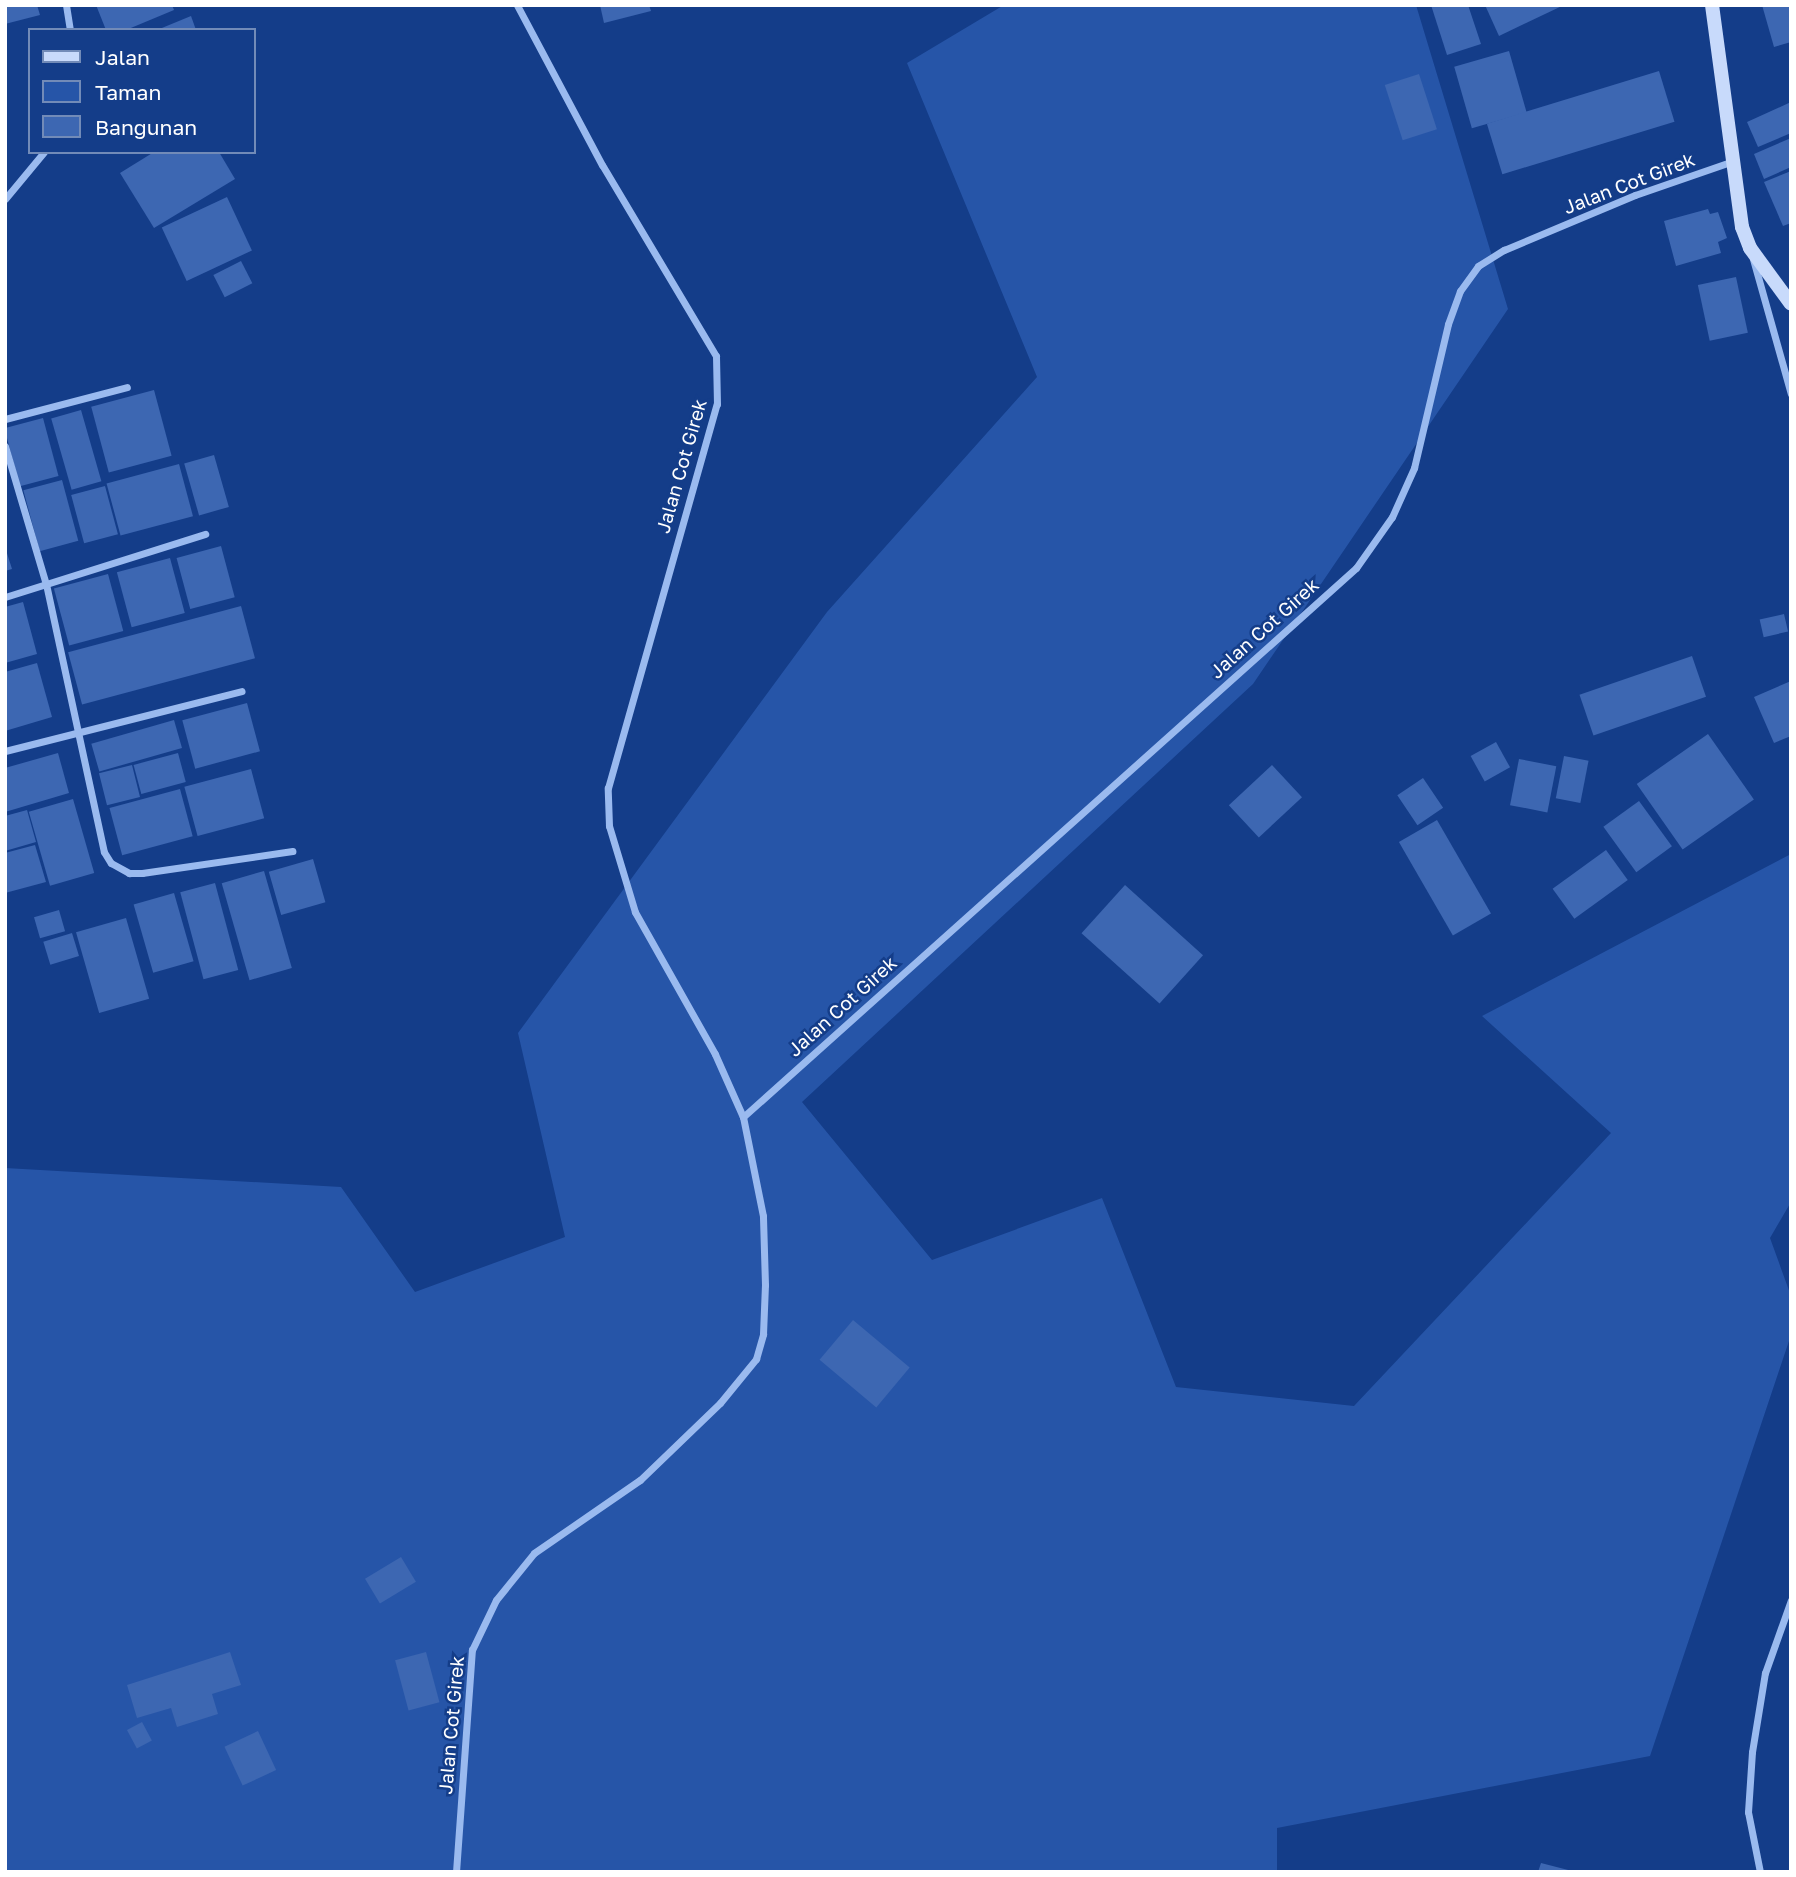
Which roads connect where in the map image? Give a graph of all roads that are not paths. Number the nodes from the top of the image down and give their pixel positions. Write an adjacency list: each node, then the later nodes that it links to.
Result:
1 (66, 5): 4 (street)
2 (517, 5): 21 (street, Jalan Cot Girek)
3 (1712, 5): 6 (main road)
4 (69, 28)
5 (42, 154): 7 (street)
6 (1733, 161): 8 (main road); 21 (street, Jalan Cot Girek)
7 (5, 199)
8 (1750, 248): 9 (main road); 11 (street)
9 (1791, 304)
10 (127, 387): 12 (street)
11 (1791, 394)
12 (5, 419)
13 (5, 446): 15 (street)
14 (205, 534): 15 (street)
15 (46, 584): 16 (street); 18 (street)
16 (5, 597)
17 (242, 691): 18 (street)
18 (78, 734): 19 (street); 20 (street)
19 (5, 751)
20 (292, 851)
21 (743, 1116): 23 (street, Jalan Cot Girek)
22 (1791, 1600): 24 (street)
23 (456, 1872)
24 (1760, 1872)

